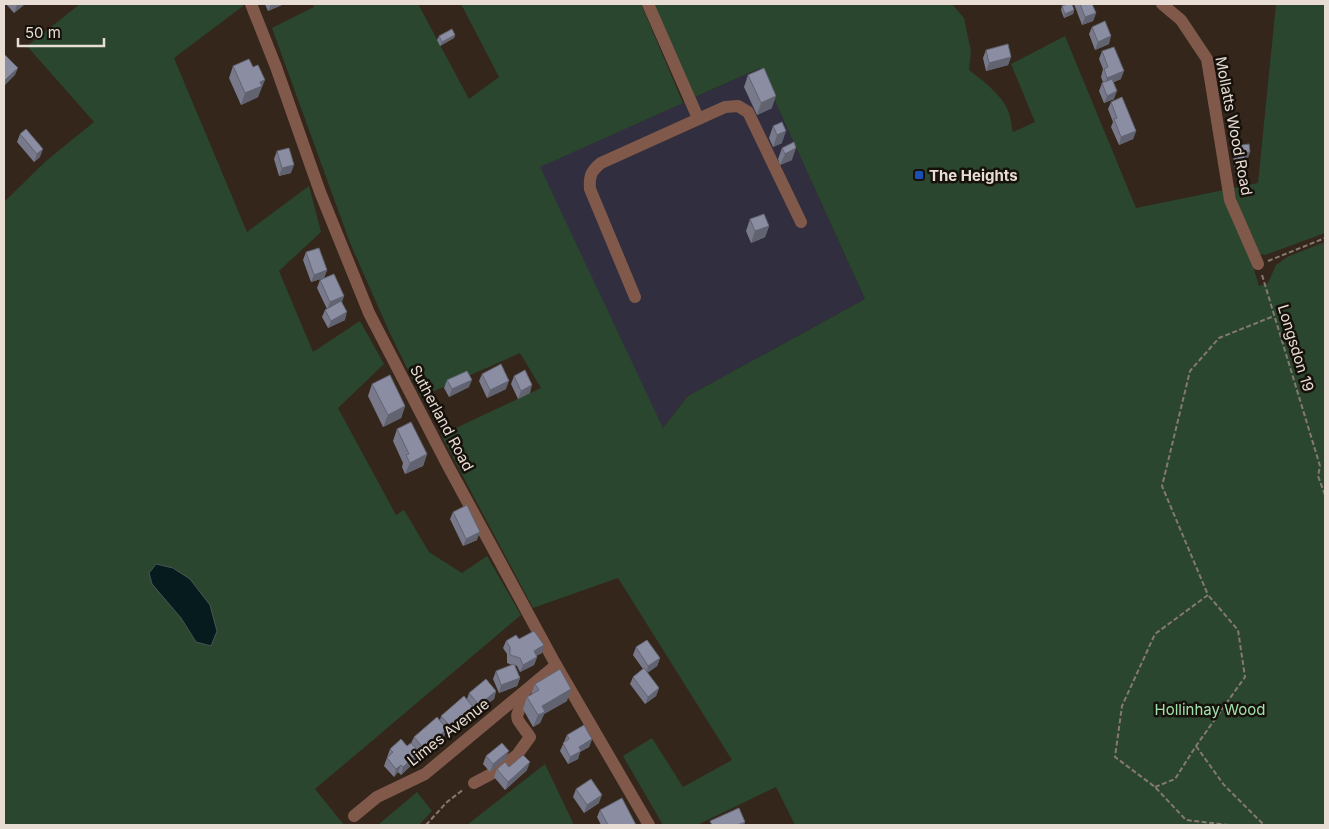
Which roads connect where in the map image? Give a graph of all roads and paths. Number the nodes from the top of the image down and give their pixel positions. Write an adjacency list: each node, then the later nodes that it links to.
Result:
1 (251, 4): 12 (street, Sutherland Road)
2 (648, 4): 4 (street)
3 (1162, 4): 7 (street, Mollatts Wood Road)
4 (698, 118): 5 (street); 8 (street)
5 (801, 222)
6 (1325, 238): 7 (path)
7 (1258, 264): 9 (path, Longsdon 19)
8 (635, 297)
9 (1274, 316): 10 (path, Longsdon 19); 11 (path)
10 (1325, 495)
11 (1208, 594): 14 (path); 16 (path)
12 (556, 665): 13 (street, Limes Avenue); 19 (street, Sutherland Road)
13 (523, 693): 15 (street); 17 (street, Limes Avenue)
14 (1196, 746): 16 (path); 21 (path)
15 (474, 782): 18 (path)
16 (1155, 787): 20 (path)
17 (354, 816)
18 (426, 825)
19 (649, 825)
20 (1229, 825)
21 (1264, 825)

